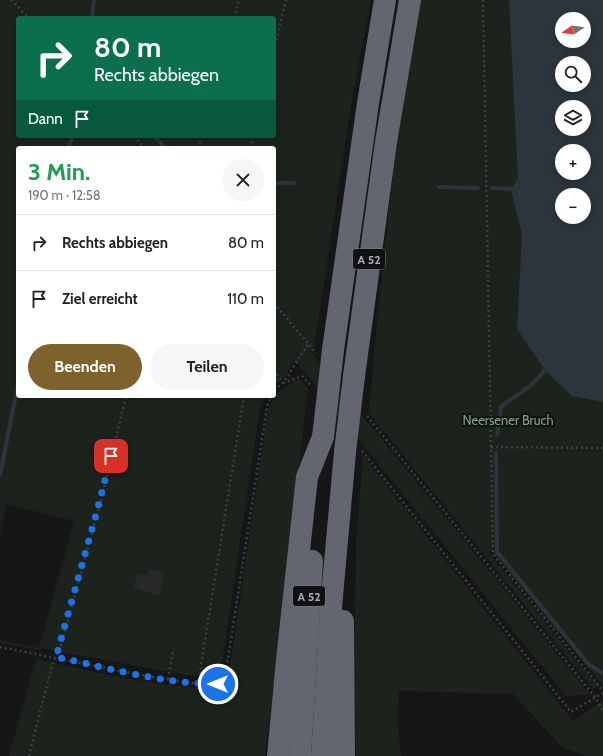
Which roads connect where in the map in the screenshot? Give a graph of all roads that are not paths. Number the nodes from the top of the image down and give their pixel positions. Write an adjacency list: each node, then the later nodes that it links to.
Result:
1 (385, 0): 3 (highway, A 52, bridge)
2 (410, 0): 4 (highway, A 52, bridge)
3 (323, 437): 6 (highway); 9 (highway, A 52)
4 (354, 451): 5 (highway); 10 (highway, A 52)
5 (343, 678): 11 (highway); 12 (highway)
6 (282, 708): 7 (highway); 8 (highway)
7 (272, 756)
8 (278, 756)
9 (300, 756)
10 (322, 756)
11 (344, 756)
12 (350, 756)

